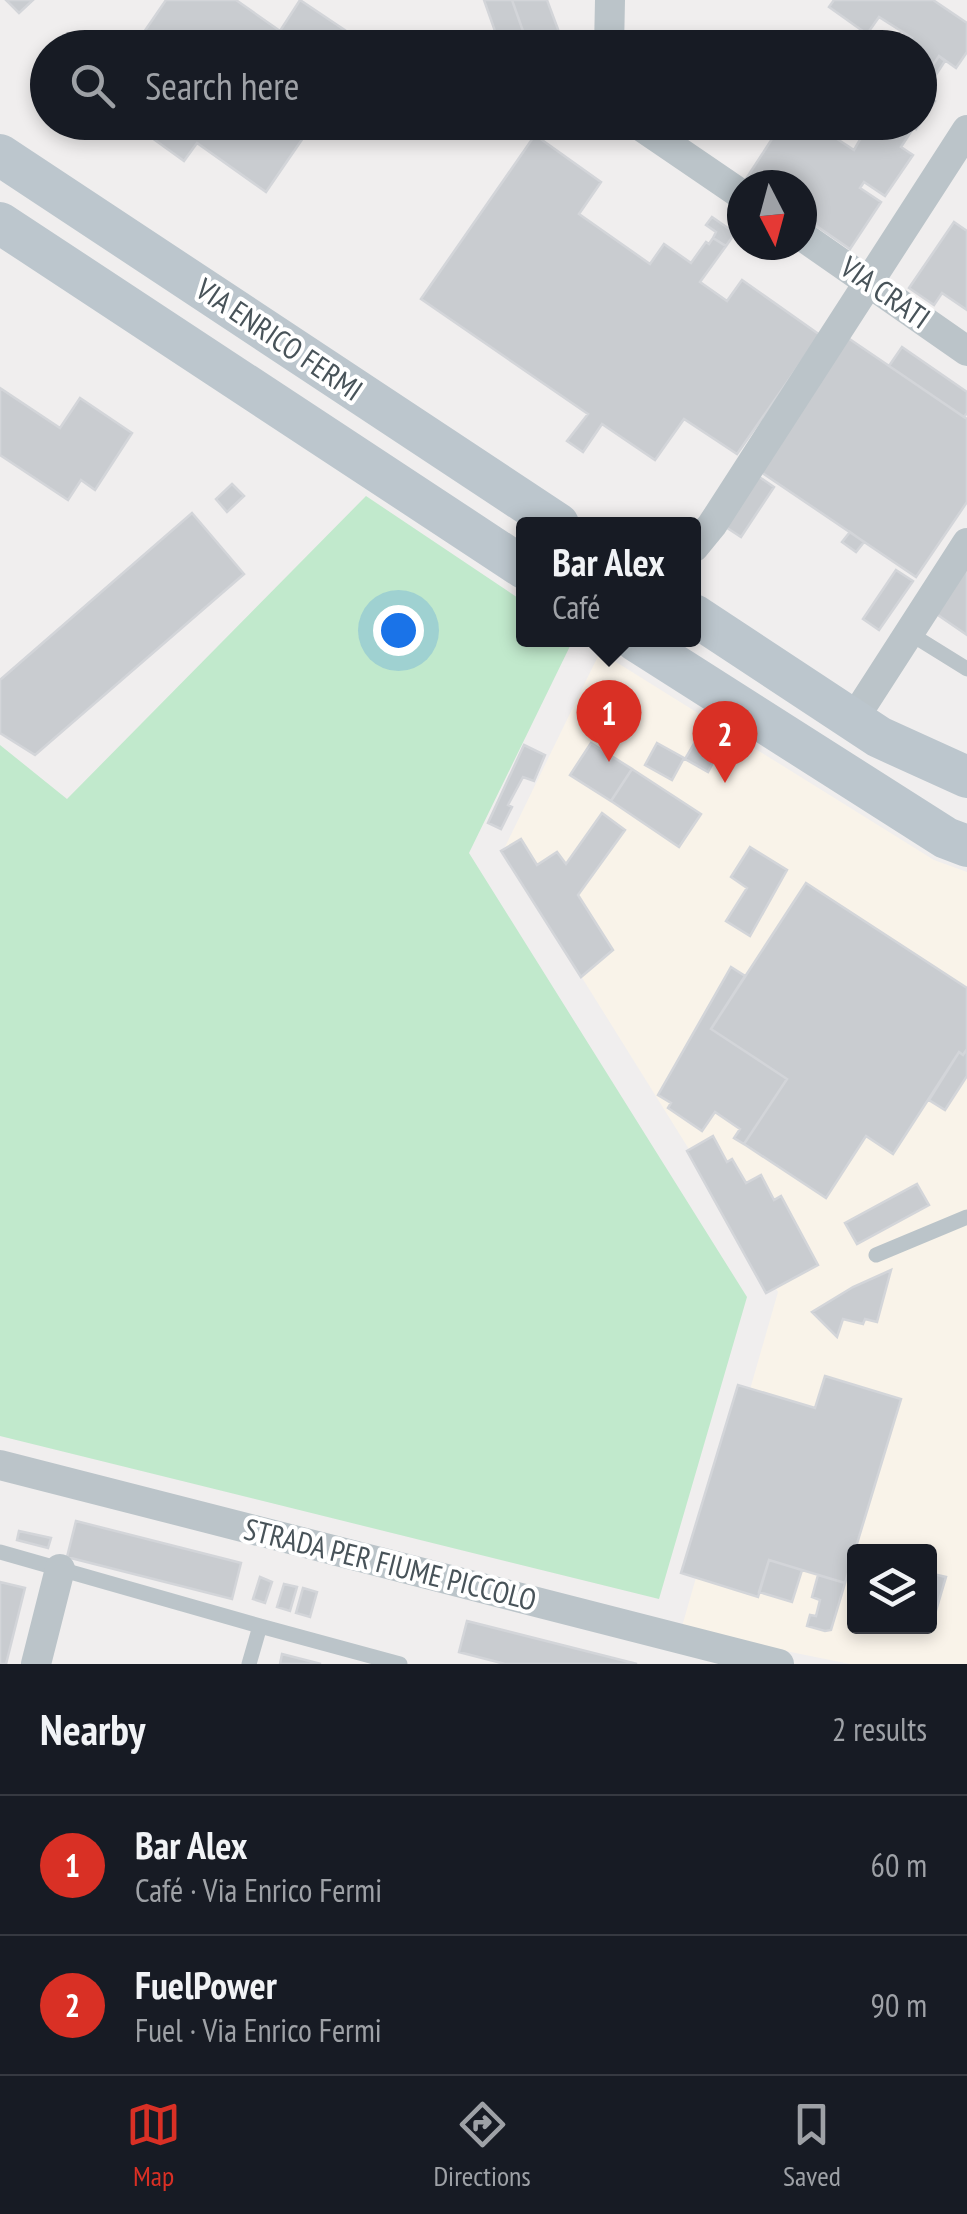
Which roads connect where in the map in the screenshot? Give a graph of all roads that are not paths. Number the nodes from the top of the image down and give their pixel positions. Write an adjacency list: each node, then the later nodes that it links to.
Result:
1 (610, 0): 2 (street)
2 (610, 30)
3 (661, 140): 6 (street)
4 (962, 150): 9 (street)
5 (0, 155): 11 (street, VIA ENRICO FERMI)
6 (727, 185)
7 (0, 223): 14 (street, VIA ENRICO FERMI)
8 (817, 246): 9 (street, VIA CRATI)
9 (870, 282): 10 (street, VIA CRATI); 12 (street)
10 (967, 350)
11 (547, 517)
12 (701, 539)
13 (967, 543): 16 (street)
14 (516, 563)
15 (701, 620): 19 (street)
16 (909, 633): 18 (lane); 19 (street)
17 (646, 647): 21 (street)
18 (967, 669)
19 (853, 720): 20 (street)
20 (967, 777)
21 (967, 846)
22 (967, 1217): 23 (lane)
23 (876, 1256)
24 (0, 1466): 31 (street, STRADA PER FIUME PICCOLO)
25 (0, 1552): 26 (lane)
26 (60, 1569): 27 (lane); 28 (street)
27 (260, 1626): 29 (lane); 30 (lane)
28 (36, 1664)
29 (249, 1664)
30 (400, 1664)
31 (779, 1664)

